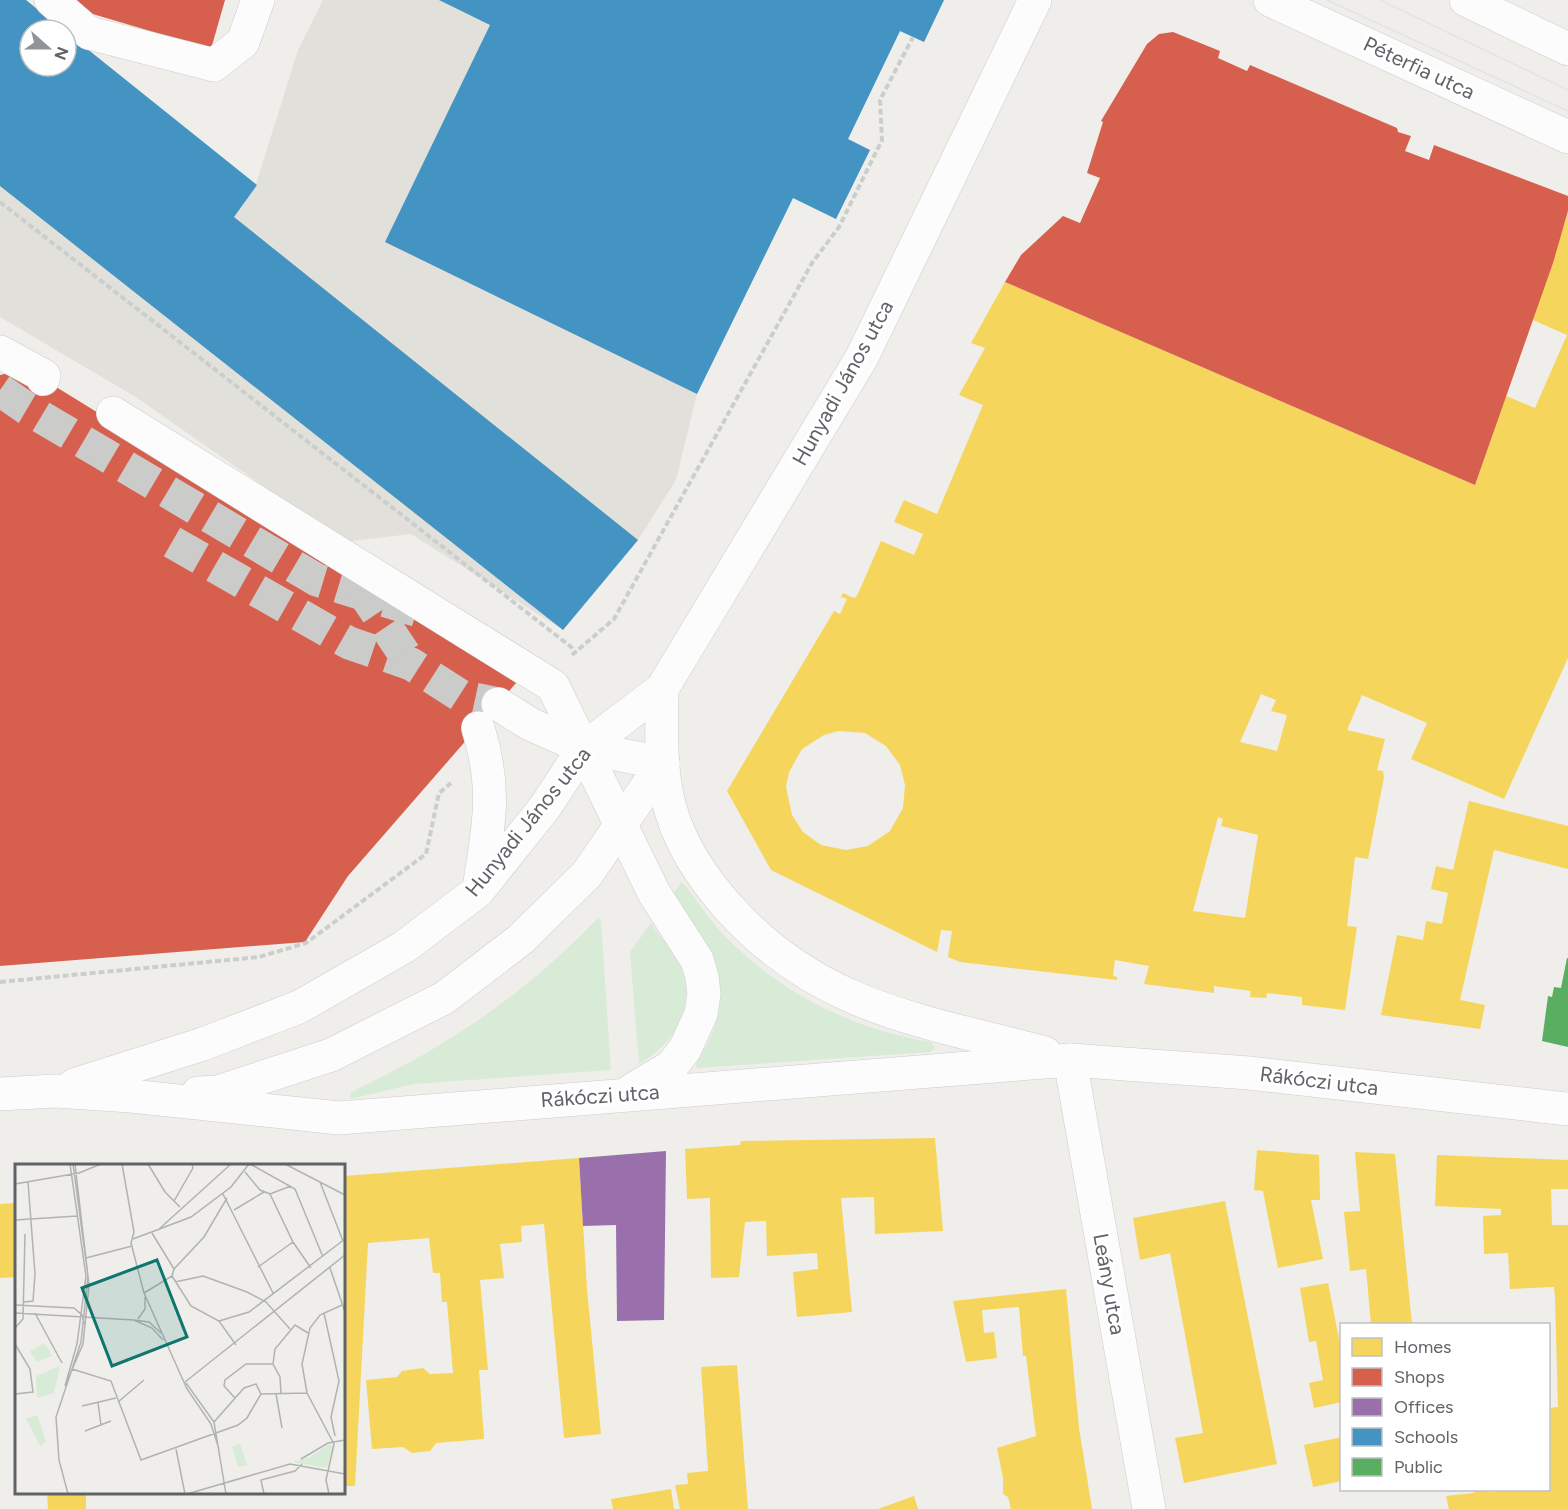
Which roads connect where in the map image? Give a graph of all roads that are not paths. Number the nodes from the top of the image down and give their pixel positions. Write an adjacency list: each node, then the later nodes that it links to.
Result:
1 (51, 0): 2 (street)
2 (258, 0)
3 (1035, 0): 11 (street, Hunyadi János utca)
4 (1270, 0): 7 (street, Péterfia utca)
5 (1466, 0): 6 (street)
6 (1568, 49)
7 (1568, 137)
8 (0, 352): 9 (street)
9 (43, 379)
10 (113, 413): 12 (street)
11 (662, 689): 12 (street, Hunyadi János utca); 13 (street)
12 (584, 748): 13 (street); 14 (street); 15 (street, Hunyadi János utca); 15 (street)
13 (663, 764): 14 (street); 17 (street, Rákóczi utca)
14 (621, 826): 19 (street); 21 (street, Rákóczi utca)
15 (478, 891): 16 (street, Hunyadi János utca)
16 (299, 1007): 18 (street, Rákóczi utca)
17 (1070, 1060): 19 (street, Rákóczi utca); 22 (street, Rákóczi utca); 23 (street, Leány utca)
18 (55, 1091): 20 (street, Rákóczi utca); 21 (street, Rákóczi utca)
19 (627, 1093): 21 (street, Rákóczi utca)
20 (0, 1094)
21 (131, 1096)
22 (1568, 1109)
23 (1149, 1509)

